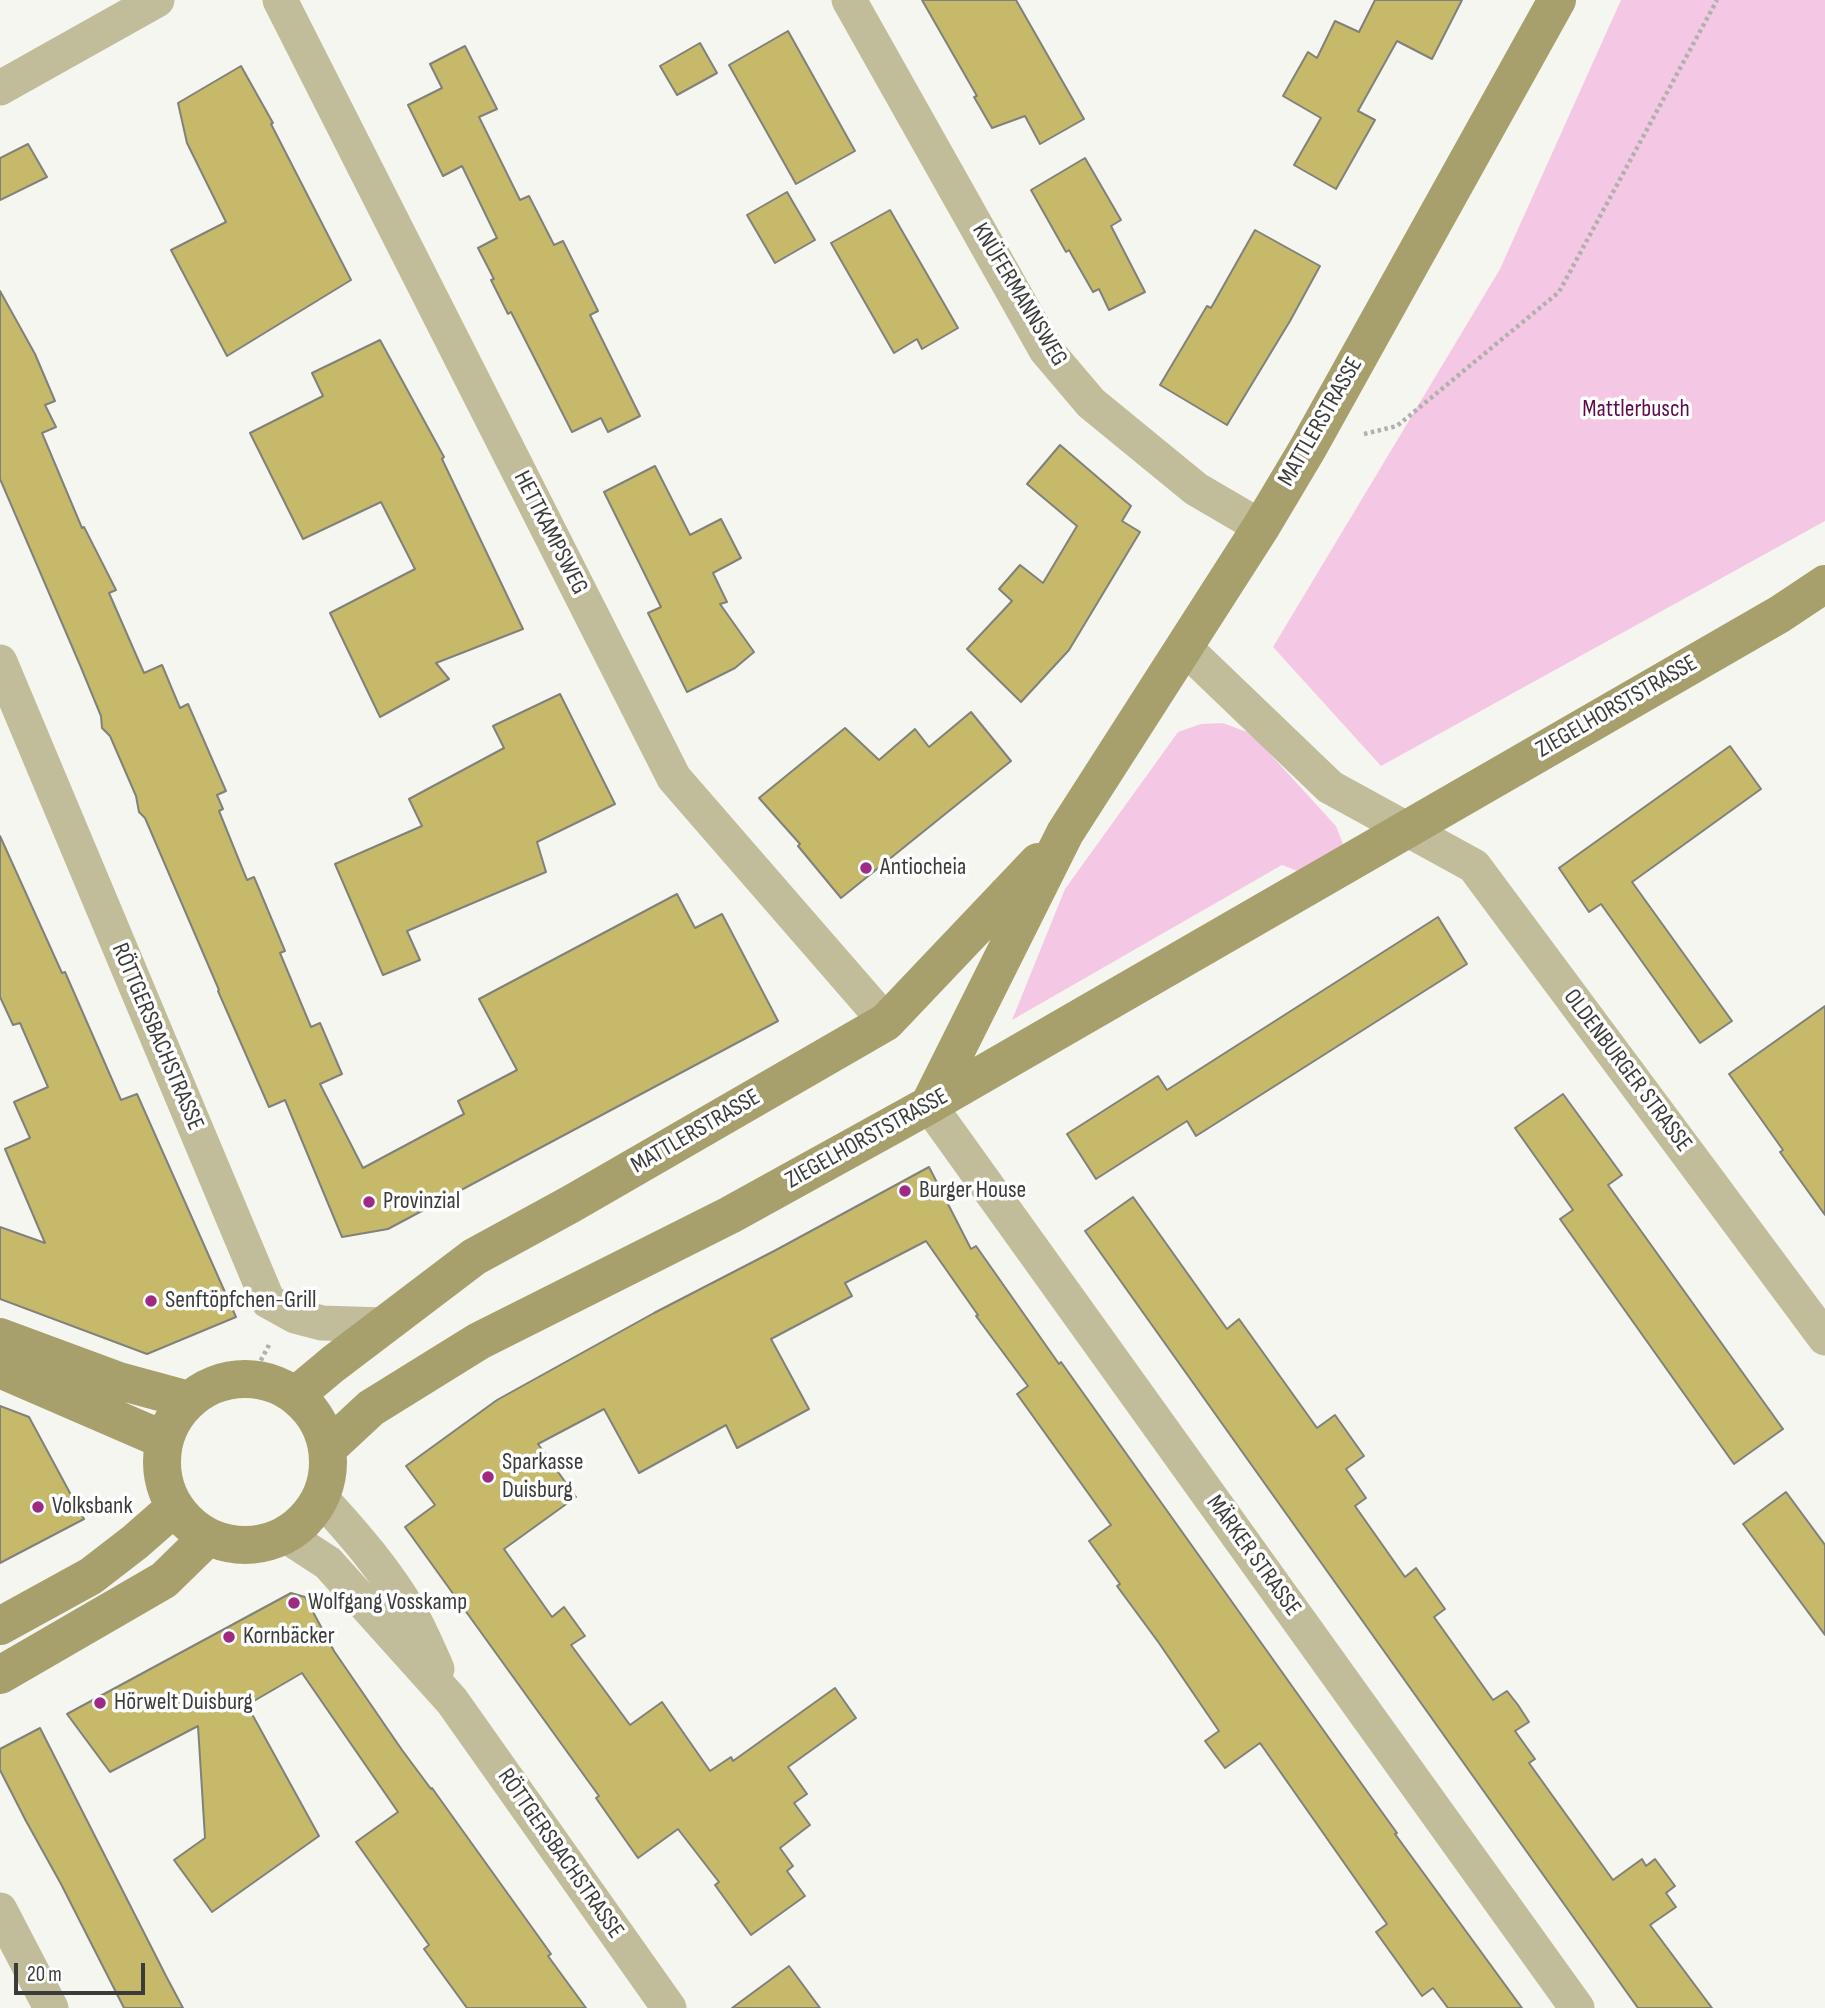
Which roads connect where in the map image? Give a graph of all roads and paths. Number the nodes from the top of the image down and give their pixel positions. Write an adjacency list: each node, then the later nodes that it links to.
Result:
1 (157, 0): 6 (street)
2 (280, 0): 14 (street, HETTKAMPSWEG)
3 (849, 0): 8 (street, KNÜFERMANNSWEG)
4 (1557, 0): 7 (street, MATTLERSTRASSE)
5 (1717, 0): 7 (path)
6 (0, 88)
7 (1308, 448): 8 (street, MATTLERSTRASSE)
8 (1261, 527): 10 (street, MATTLERSTRASSE)
9 (1825, 584): 12 (street, ZIEGELHORSTSTRASSE)
10 (1184, 647): 12 (street); 13 (street, MATTLERSTRASSE)
11 (0, 662): 16 (street, RÖTTGERSBACHSTRASSE)
12 (1408, 828): 15 (street, ZIEGELHORSTSTRASSE); 18 (street, OLDENBURGER STRASSE)
13 (1065, 833): 14 (street, MATTLERSTRASSE); 15 (street, MATTLERSTRASSE)
14 (886, 1022): 16 (street, MATTLERSTRASSE)
15 (929, 1105): 23 (street, ZIEGELHORSTSTRASSE); 34 (street, MÄRKER STRASSE)
16 (384, 1325): 20 (street, MATTLERSTRASSE)
17 (0, 1338): 21 (street)
18 (1825, 1338)
19 (0, 1369): 22 (street)
20 (296, 1395): 21 (street); 23 (street)
21 (190, 1400): 22 (street)
22 (164, 1440): 25 (street)
23 (328, 1448): 24 (street)
24 (321, 1498): 26 (street); 30 (street, RÖTTGERSBACHSTRASSE)
25 (175, 1507): 27 (street); 28 (street)
26 (285, 1535): 27 (street); 30 (street, RÖTTGERSBACHSTRASSE)
27 (208, 1537): 29 (street)
28 (0, 1626)
29 (0, 1675)
30 (452, 1701): 33 (street, RÖTTGERSBACHSTRASSE)
31 (0, 1910): 32 (street)
32 (51, 2008)
33 (669, 2008)
34 (1577, 2008)

